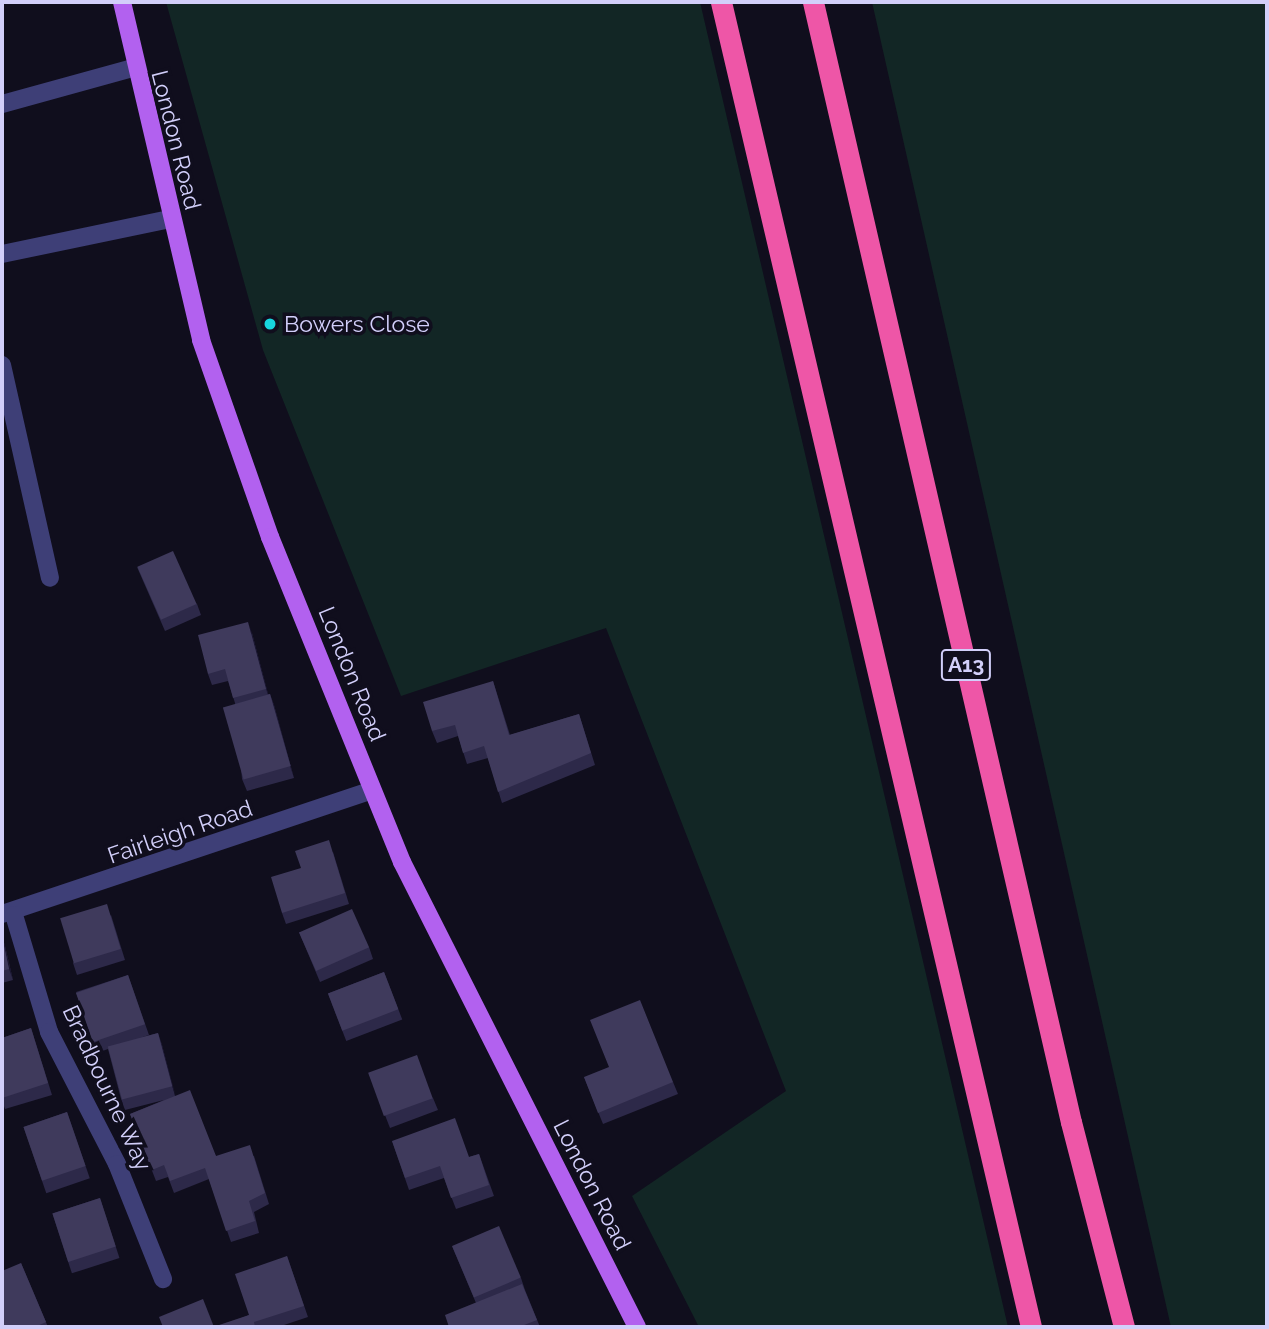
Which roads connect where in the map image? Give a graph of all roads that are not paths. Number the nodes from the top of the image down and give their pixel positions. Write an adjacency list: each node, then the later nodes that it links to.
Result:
1 (122, 2): 4 (main road, London Road)
2 (721, 2): 14 (highway)
3 (813, 2): 15 (highway, A13)
4 (134, 68): 5 (street); 6 (main road, London Road)
5 (2, 104)
6 (170, 219): 7 (street); 10 (main road, London Road)
7 (2, 254)
8 (2, 365): 9 (street)
9 (50, 578)
10 (372, 790): 11 (street, Fairleigh Road); 13 (main road, London Road)
11 (8, 914): 12 (street, Bradbourne Way)
12 (163, 1279)
13 (637, 1327)
14 (1031, 1327)
15 (1124, 1327)

